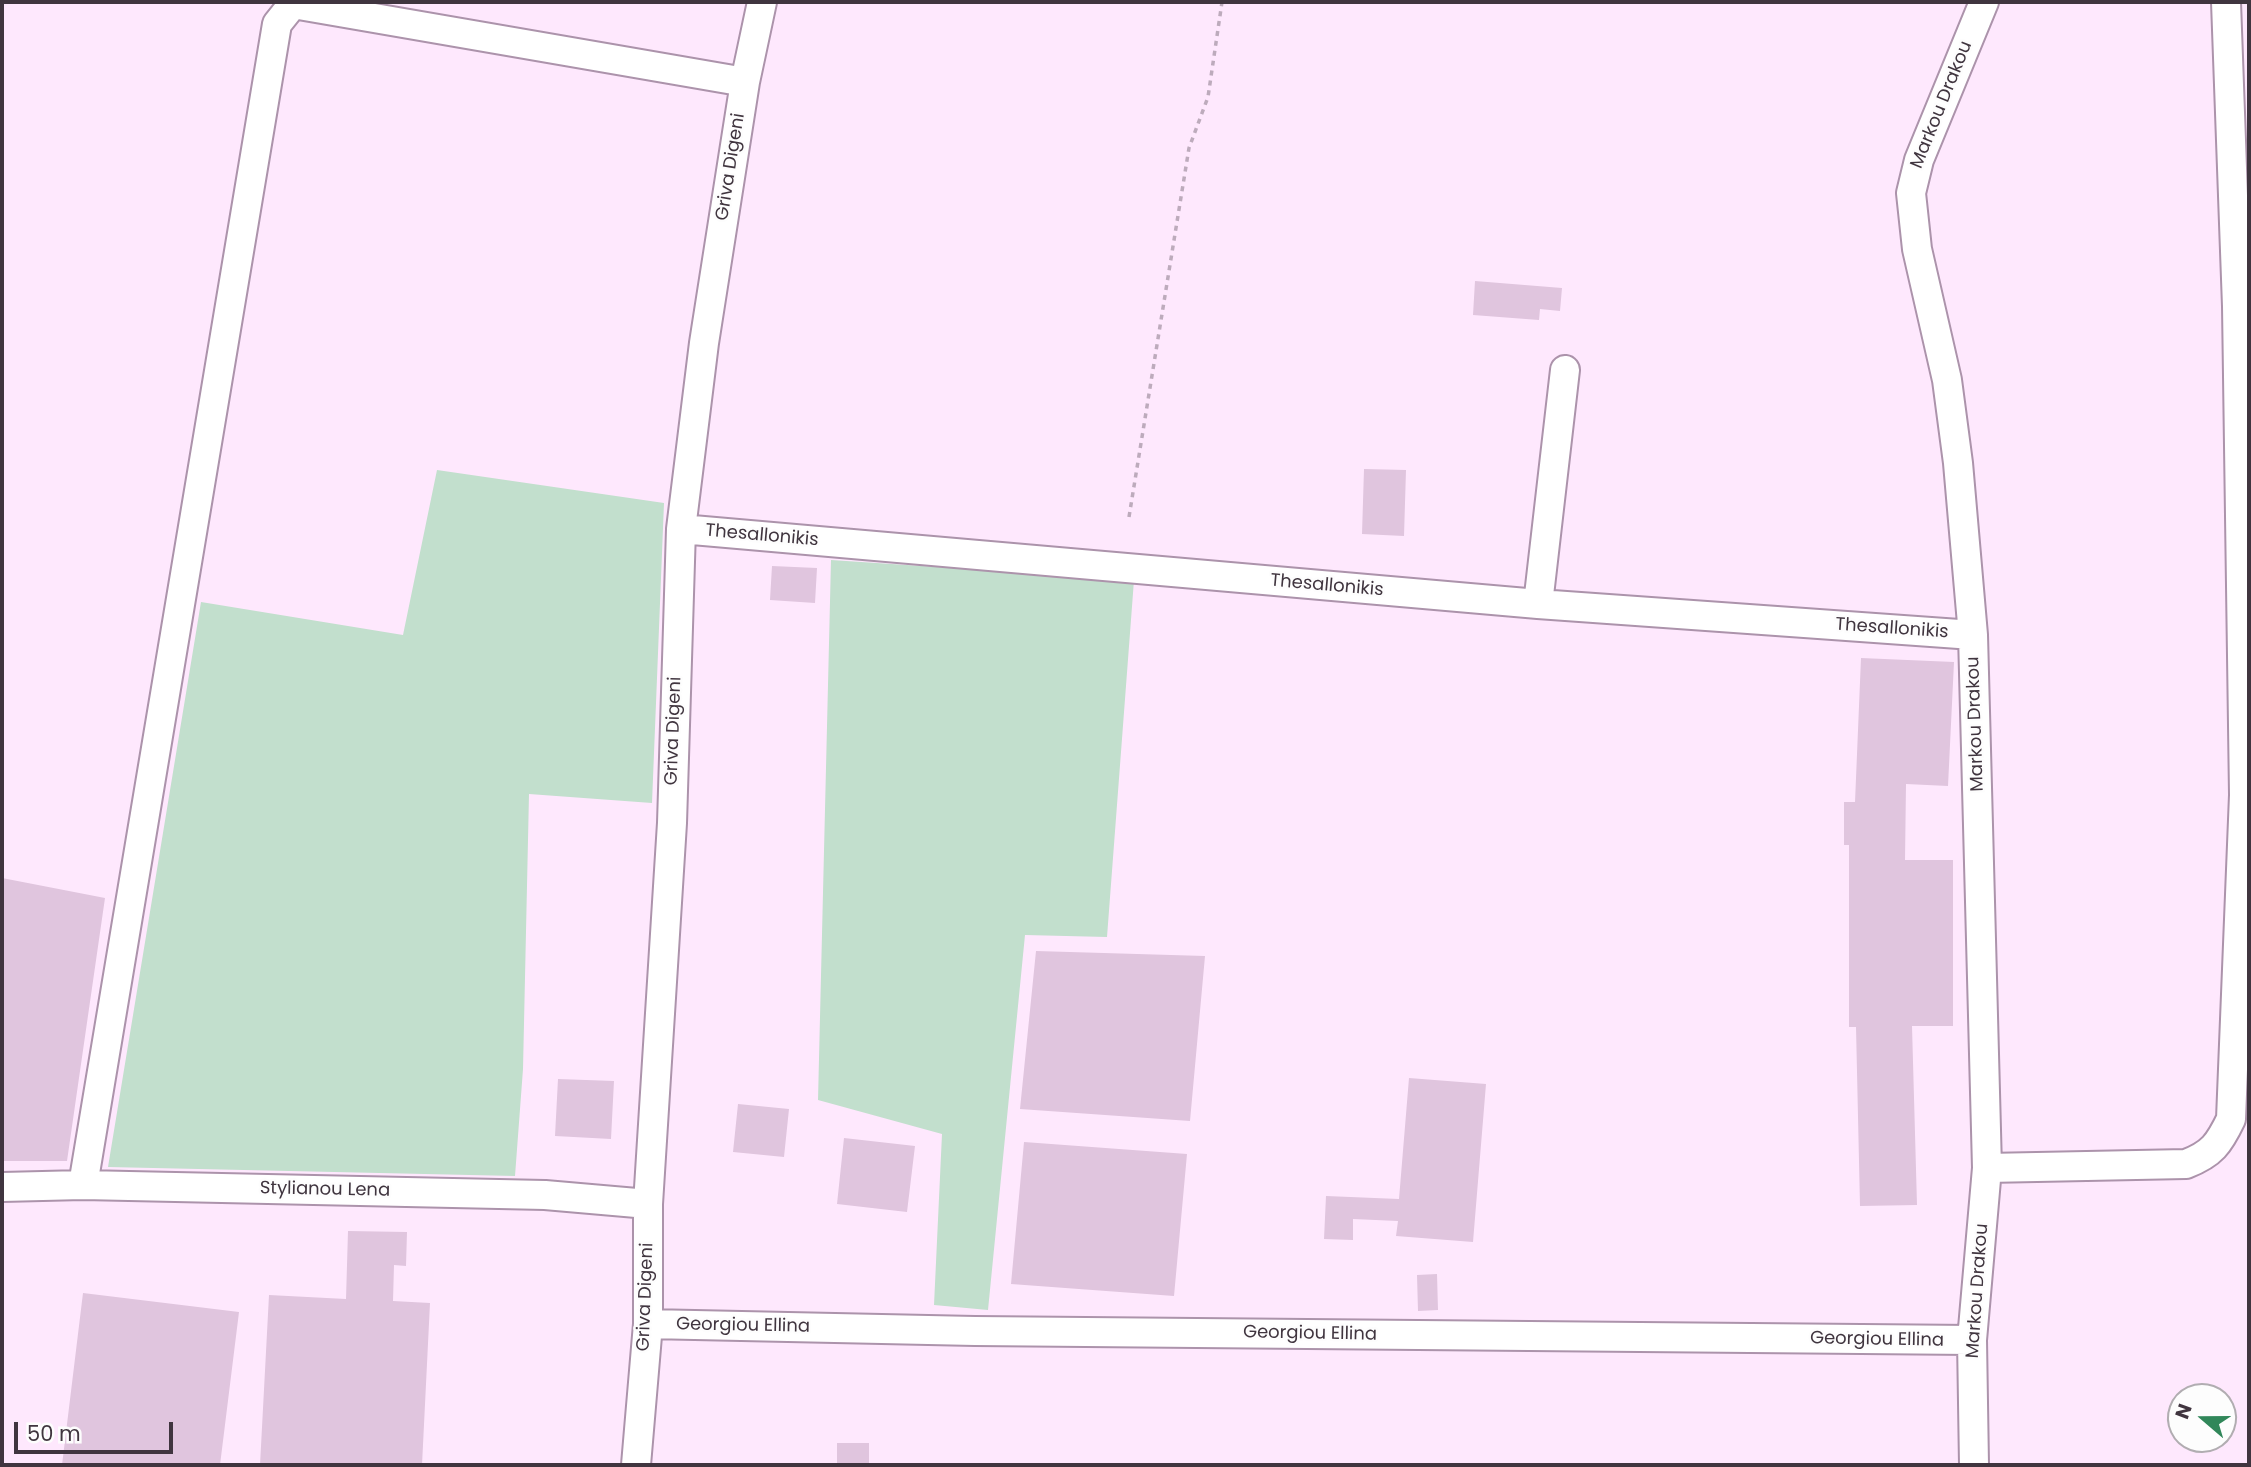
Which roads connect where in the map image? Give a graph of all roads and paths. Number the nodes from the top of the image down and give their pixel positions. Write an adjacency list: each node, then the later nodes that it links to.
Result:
1 (762, 2): 5 (street, Griva Digeni)
2 (1222, 2): 7 (path)
3 (1984, 2): 10 (street, Markou Drakou)
4 (2226, 2): 11 (street)
5 (746, 82): 8 (street, Griva Digeni); 12 (street)
6 (1565, 370): 9 (street)
7 (1129, 517)
8 (681, 529): 9 (street, Thesallonikis); 14 (street, Griva Digeni)
9 (1538, 604): 10 (street, Thesallonikis)
10 (1973, 635): 11 (street, Markou Drakou)
11 (1987, 1168): 16 (street, Markou Drakou)
12 (83, 1185): 13 (street, Stylianou Lena); 14 (street, Stylianou Lena)
13 (2, 1187)
14 (648, 1204): 15 (street, Griva Digeni)
15 (648, 1324): 16 (street, Georgiou Ellina); 17 (street, Griva Digeni)
16 (1972, 1340): 18 (street, Markou Drakou)
17 (636, 1465)
18 (1974, 1465)

